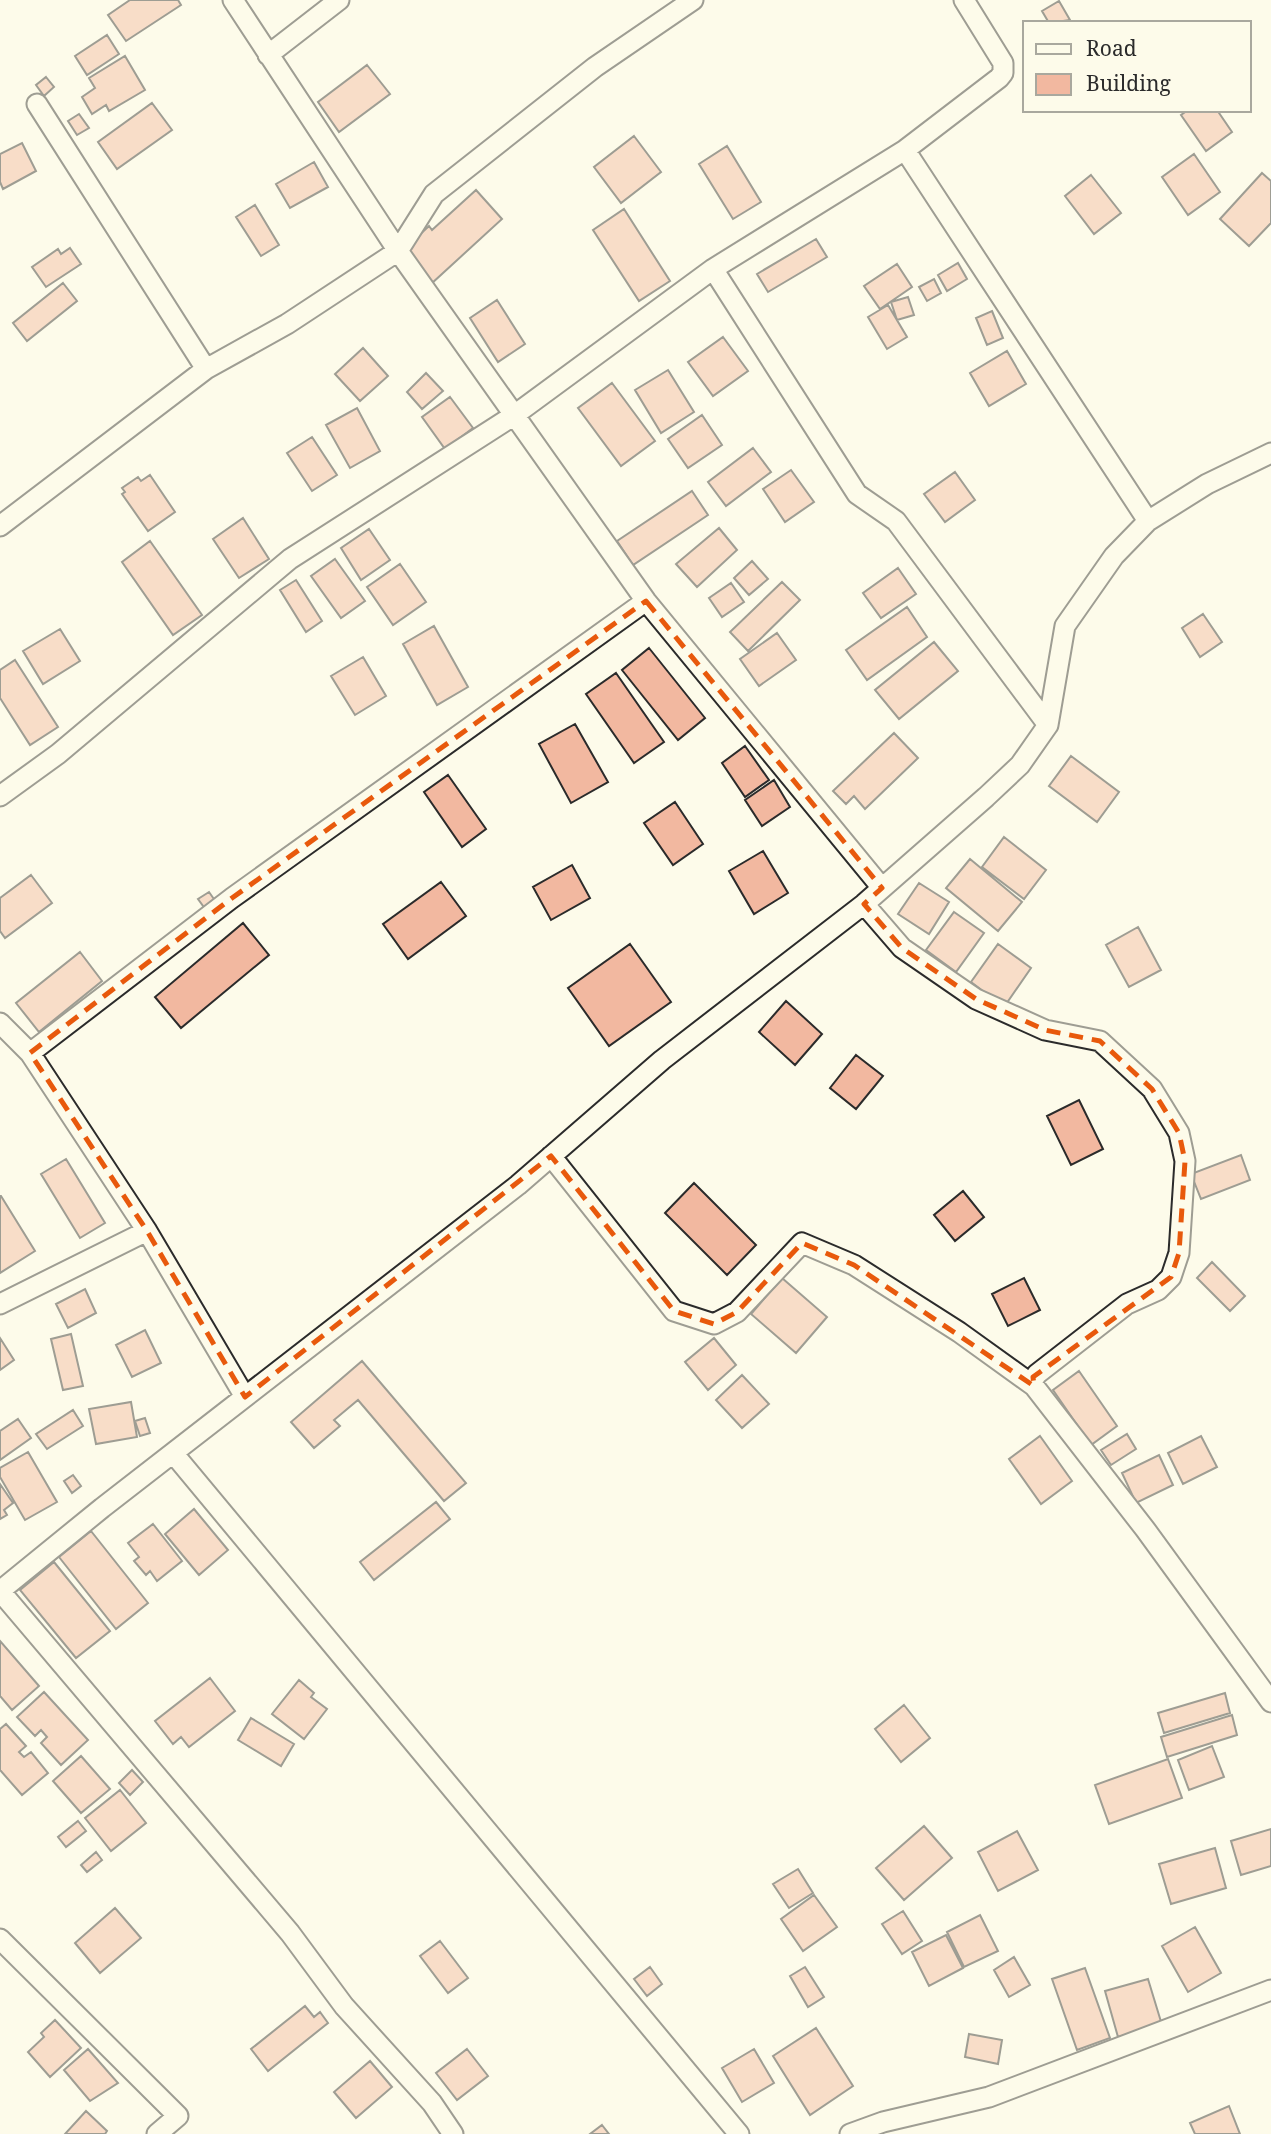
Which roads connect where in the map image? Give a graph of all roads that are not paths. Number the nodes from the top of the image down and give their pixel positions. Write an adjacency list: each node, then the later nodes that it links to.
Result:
1 (233, 0): 5 (street)
2 (339, 0): 5 (street)
3 (693, 0): 8 (street)
4 (964, 0): 7 (street)
5 (268, 55): 8 (street)
6 (37, 104): 10 (street)
7 (905, 150): 9 (street); 13 (street)
8 (398, 251): 10 (street); 11 (street)
9 (713, 269): 11 (street); 16 (street)
10 (206, 369): 14 (street)
11 (513, 416): 15 (street); 17 (street)
12 (1271, 453): 13 (street)
13 (1148, 521): 16 (street)
14 (0, 526)
15 (646, 601): 18 (street); 21 (street)
16 (1048, 725): 18 (street)
17 (0, 796)
18 (883, 888): 19 (street)
19 (864, 904): 22 (street); 25 (street)
20 (0, 1023): 21 (street)
21 (30, 1053): 23 (street)
22 (551, 1156): 25 (street); 26 (street)
23 (147, 1231): 24 (street); 26 (street)
24 (0, 1303)
25 (1034, 1386): 28 (street)
26 (245, 1397): 27 (street)
27 (173, 1453): 32 (street); 33 (street)
28 (1271, 1702)
29 (0, 1939): 31 (street)
30 (1271, 1990): 34 (street)
31 (158, 2134)
32 (453, 2134)
33 (739, 2134)
34 (850, 2134)

